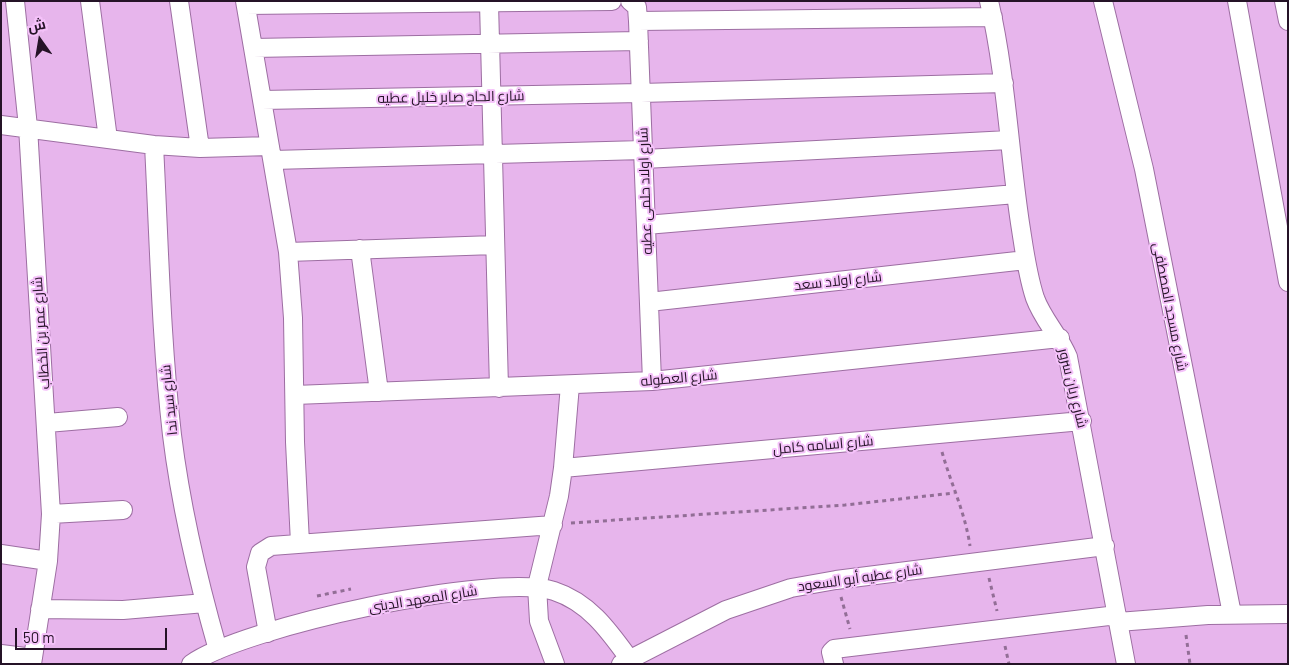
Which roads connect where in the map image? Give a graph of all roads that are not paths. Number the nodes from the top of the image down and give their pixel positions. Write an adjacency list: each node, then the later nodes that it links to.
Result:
1 (15, 1): 22 (street, شارع عمر بن الخطاب)
2 (90, 1): 23 (street)
3 (179, 1): 26 (street)
4 (612, 1): 10 (street)
5 (1103, 1): 58 (street, شارع مسجد المصطفى)
6 (1237, 1): 36 (street)
7 (1284, 1): 13 (street)
8 (632, 2): 12 (street, شارع اولاد حلمى عطيه)
9 (245, 3): 10 (street); 16 (street)
10 (489, 3): 15 (street)
11 (991, 9): 12 (street); 17 (street, شارع ريان سرور)
12 (638, 21): 14 (street, شارع اولاد حلمى عطيه)
13 (1288, 21)
14 (639, 40): 15 (street); 18 (street, شارع اولاد حلمى عطيه)
15 (490, 43): 16 (street); 19 (street)
16 (253, 48): 20 (street)
17 (1004, 83): 18 (street, شارع الحاج صابر خليل عطيه); 24 (street, شارع ريان سرور)
18 (641, 93): 19 (street, شارع الحاج صابر خليل عطيه); 29 (street, شارع اولاد حلمى عطيه)
19 (492, 96): 20 (street, شارع الحاج صابر خليل عطيه); 28 (street)
20 (262, 100): 27 (street)
21 (1, 125): 22 (street)
22 (28, 127): 23 (street); 46 (street, شارع عمر بن الخطاب)
23 (108, 139): 25 (street)
24 (1010, 140): 29 (street); 30 (street, شارع ريان سرور)
25 (154, 145): 26 (street); 56 (street, شارع سيد ندا)
26 (200, 148): 27 (street)
27 (271, 153): 28 (street); 34 (street)
28 (493, 154): 29 (street); 32 (street)
29 (643, 154): 31 (street, شارع اولاد حلمى عطيه)
30 (1016, 194): 31 (street); 35 (street, شارع ريان سرور)
31 (646, 225): 37 (street, شارع اولاد حلمى عطيه)
32 (495, 245): 33 (street); 41 (street)
33 (360, 249): 34 (street); 42 (street)
34 (288, 252): 43 (street)
35 (1026, 260): 37 (street, شارع اولاد سعد); 38 (street, شارع ريان سرور)
36 (1288, 282)
37 (649, 302): 39 (street, شارع اولاد حلمى عطيه)
38 (1060, 338): 39 (street, شارع العطوله); 45 (street, شارع ريان سرور)
39 (652, 381): 40 (street, شارع العطوله)
40 (570, 385): 41 (street, شارع العطوله); 47 (street)
41 (499, 388): 42 (street, شارع العطوله)
42 (379, 392): 43 (street, شارع العطوله)
43 (295, 395): 51 (street)
44 (118, 417): 46 (street)
45 (1082, 421): 47 (street, شارع اسامه كامل); 52 (street, شارع ريان سرور)
46 (47, 423): 49 (street, شارع عمر بن الخطاب)
47 (563, 468): 50 (street)
48 (123, 510): 49 (street)
49 (51, 514): 54 (street, شارع عمر بن الخطاب)
50 (553, 525): 51 (street); 55 (street)
51 (300, 543): 61 (street)
52 (1105, 546): 60 (street, شارع ريان سرور); 65 (street, شارع عطيه أبو السعود)
53 (1, 554): 54 (street)
54 (48, 561): 57 (street, شارع عمر بن الخطاب)
55 (537, 586): 61 (street, شارع المعهد الدينى); 65 (street, شارع المعهد الدينى); 67 (street)
56 (205, 603): 57 (street); 62 (street, شارع سيد ندا)
57 (40, 609): 64 (street, شارع عمر بن الخطاب)
58 (1232, 614): 59 (street); 60 (street)
59 (1288, 614)
60 (1118, 619): 68 (street); 69 (street, شارع ريان سرور)
61 (268, 633): 62 (street, شارع المعهد الدينى)
62 (218, 650): 66 (street, شارع المعهد الدينى)
63 (1, 654): 64 (street)
64 (32, 661)
65 (628, 662)
66 (191, 664)
67 (556, 664)
68 (834, 664)
69 (1126, 664)

